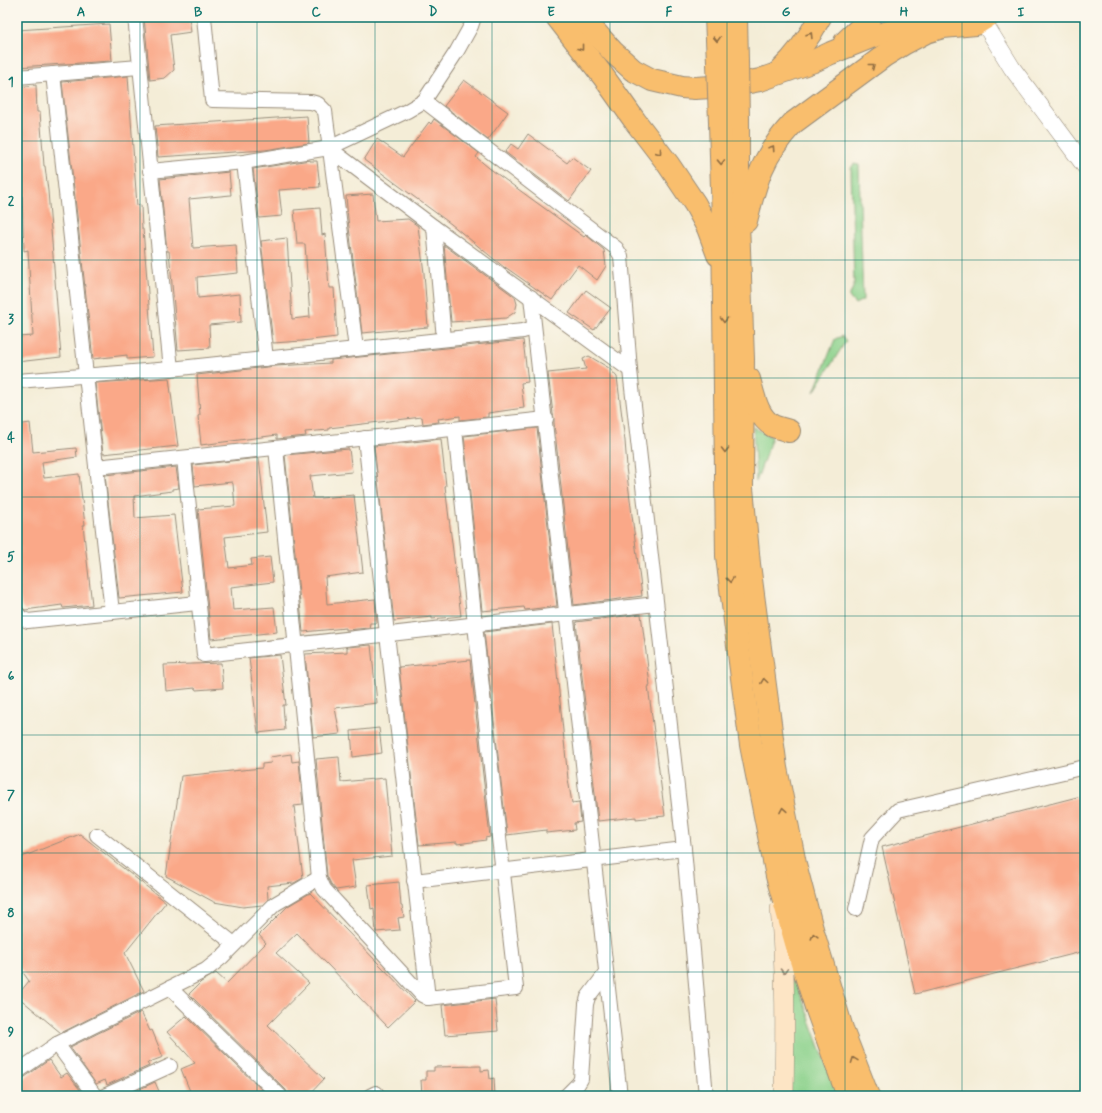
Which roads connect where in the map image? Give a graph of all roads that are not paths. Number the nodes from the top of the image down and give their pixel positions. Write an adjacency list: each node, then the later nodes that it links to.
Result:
1 (135, 17): 15 (street)
2 (204, 17): 22 (street)
3 (474, 17): 20 (street)
4 (582, 17): 19 (highway)
5 (603, 17): 19 (highway)
6 (716, 17): 14 (highway, one-way to 14)
7 (736, 17): 14 (highway)
8 (820, 17): 16 (highway, one-way to 8)
9 (870, 17): 13 (highway)
10 (940, 17): 13 (highway)
11 (559, 19): 28 (highway, one-way to 28)
12 (971, 20): 24 (street); 27 (highway, one-way to 12)
13 (831, 52): 16 (highway)
14 (727, 61): 21 (highway, bridge)
15 (140, 67): 17 (street); 25 (street)
16 (778, 73): 19 (highway)
17 (53, 74): 18 (street); 37 (street)
18 (17, 77)
19 (669, 83)
20 (424, 101): 22 (street); 36 (street)
21 (729, 122): 27 (highway); 28 (highway, one-way to 28)
22 (330, 148): 23 (street); 26 (street); 32 (street)
23 (244, 162): 25 (street); 33 (street)
24 (1085, 166)
25 (150, 171): 35 (street)
26 (434, 227): 29 (street); 31 (street)
27 (739, 252): 34 (highway)
28 (724, 287): 59 (highway, one-way to 59)
29 (531, 297): 30 (street); 36 (street)
30 (534, 328): 31 (street); 39 (street)
31 (444, 339): 32 (street)
32 (356, 349): 33 (street)
33 (266, 359): 35 (street)
34 (743, 359): 41 (highway); 80 (highway, one-way to 34)
35 (171, 369): 37 (street)
36 (630, 370): 47 (street)
37 (86, 376): 38 (street); 45 (street)
38 (17, 381)
39 (546, 419): 40 (street); 49 (street)
40 (455, 429): 42 (street); 51 (street)
41 (789, 431)
42 (365, 438): 43 (street); 52 (street)
43 (276, 448): 44 (street); 53 (street)
44 (184, 458): 45 (street); 46 (street)
45 (96, 467): 48 (street)
46 (197, 603): 48 (street); 53 (street)
47 (656, 604): 49 (street); 56 (street)
48 (112, 612): 50 (street)
49 (567, 615): 51 (street); 57 (street)
50 (18, 616)
51 (475, 625): 52 (street); 58 (street)
52 (386, 635): 53 (street); 61 (street)
53 (295, 645): 60 (street)
54 (1085, 767): 62 (street)
55 (97, 835): 63 (street)
56 (684, 849): 57 (street); 77 (street)
57 (593, 860): 58 (street); 64 (street)
58 (503, 870): 61 (street); 66 (street)
59 (777, 876): 78 (main road, one-way to 78); 79 (highway)
60 (319, 878): 63 (street); 66 (street)
61 (414, 881): 66 (street)
62 (856, 910)
63 (234, 944): 65 (street)
64 (606, 973): 75 (street); 76 (street)
65 (170, 988): 67 (street); 72 (street)
66 (428, 998)
67 (57, 1044): 69 (street); 70 (street)
68 (170, 1066): 71 (street)
69 (17, 1072)
70 (95, 1096)
71 (104, 1096)
72 (280, 1096)
73 (370, 1096): 74 (street)
74 (378, 1096)
75 (566, 1096)
76 (620, 1096)
77 (706, 1096)
78 (784, 1096)
79 (848, 1096)
80 (868, 1096)

